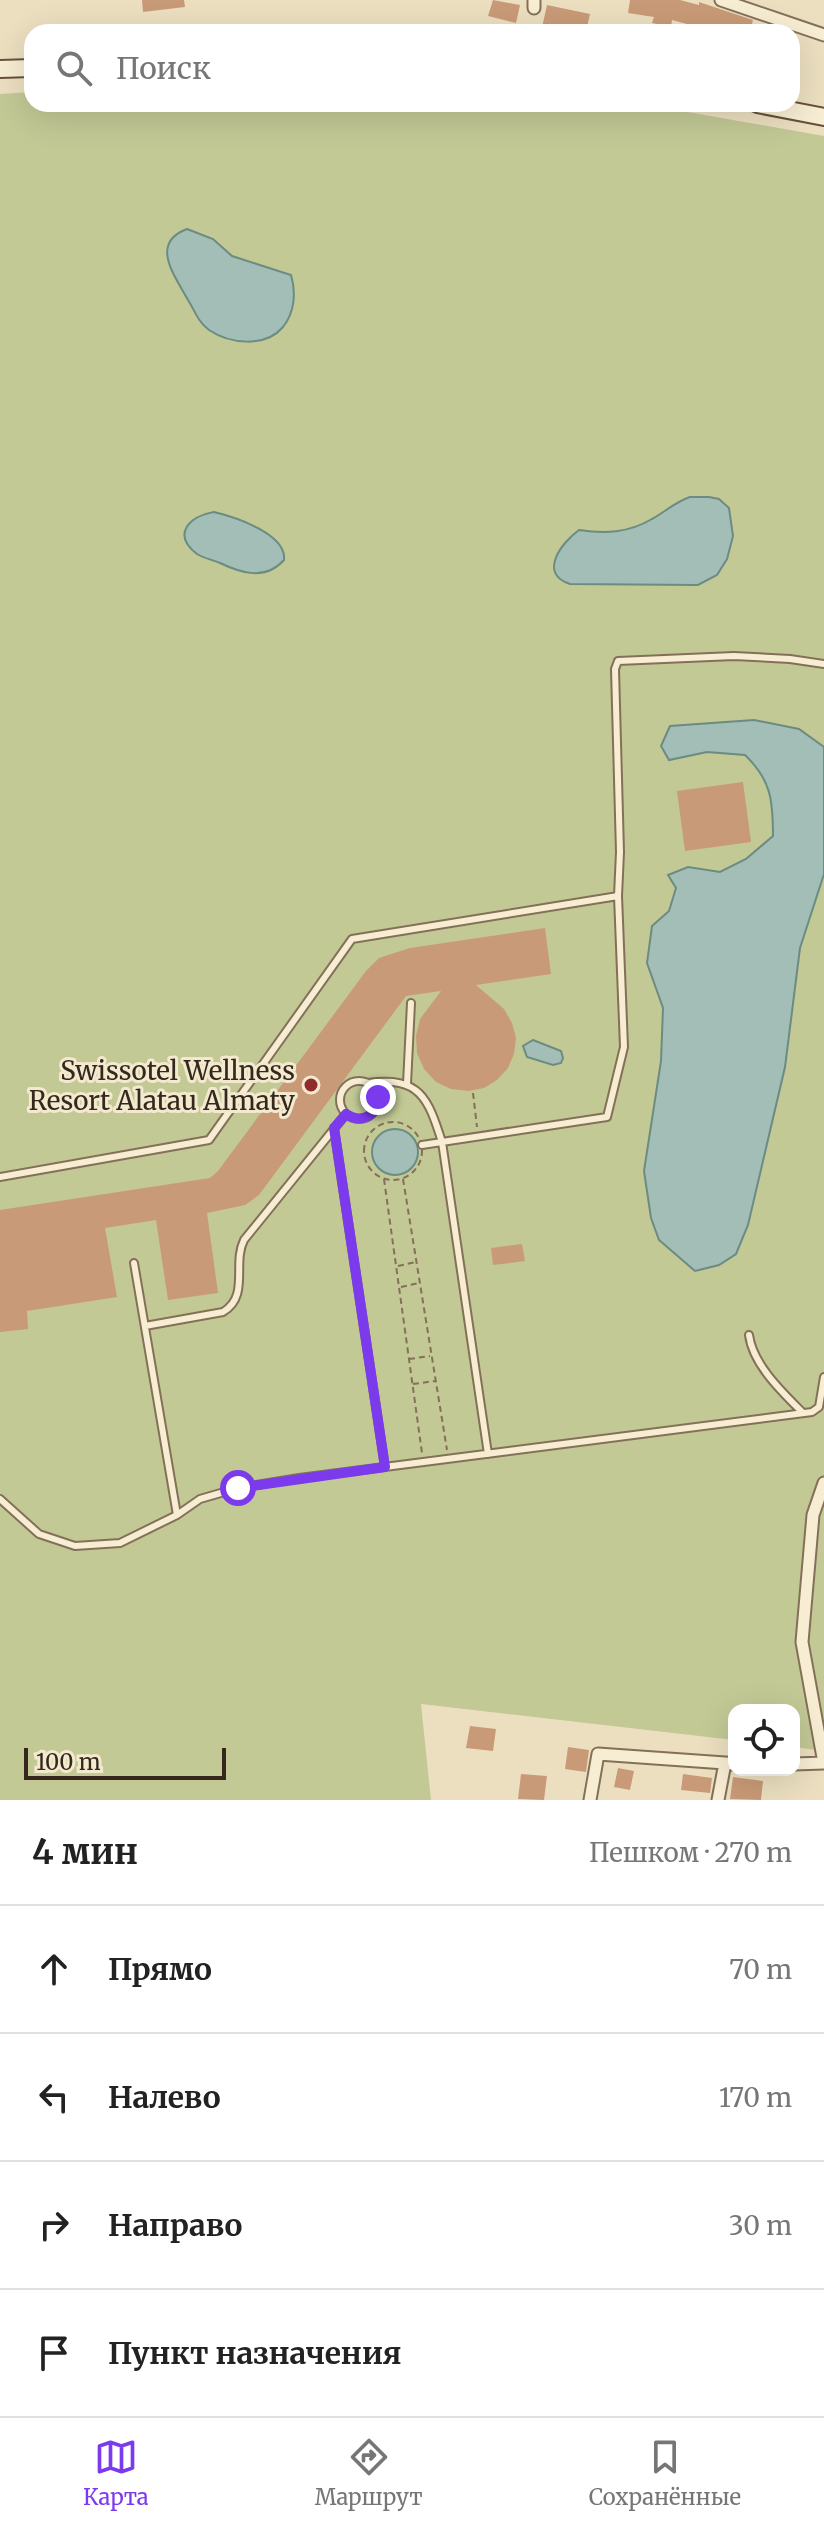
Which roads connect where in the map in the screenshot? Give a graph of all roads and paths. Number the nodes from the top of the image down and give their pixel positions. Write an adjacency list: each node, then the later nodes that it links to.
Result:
1 (721, 0): 2 (street)
2 (792, 24)
3 (800, 27): 4 (street)
4 (824, 35)
5 (24, 68): 6 (main road)
6 (0, 69)
7 (798, 112): 8 (main road)
8 (824, 117)
9 (824, 664): 10 (lane)
10 (618, 896): 17 (lane); 20 (lane)
11 (411, 1003): 13 (lane)
12 (368, 1083): 13 (lane); 15 (lane); 15 (lane)
13 (407, 1084): 18 (lane)
14 (473, 1093): 17 (path)
15 (346, 1114): 16 (lane)
16 (334, 1128): 28 (lane); 39 (lane)
17 (479, 1136): 18 (lane)
18 (442, 1142): 19 (lane); 36 (lane)
19 (422, 1145): 21 (path); 22 (path)
20 (0, 1177)
21 (384, 1179): 22 (path); 25 (path)
22 (403, 1179): 23 (path)
23 (417, 1262): 25 (path); 26 (path)
24 (134, 1263): 28 (lane)
25 (396, 1267): 27 (path)
26 (420, 1283): 27 (path); 30 (path)
27 (399, 1287): 31 (path)
28 (145, 1326): 42 (lane)
29 (749, 1335): 35 (lane)
30 (432, 1355): 31 (path); 33 (path)
31 (409, 1359): 34 (path)
32 (824, 1377): 35 (lane)
33 (436, 1381): 34 (path); 37 (path)
34 (413, 1384): 38 (path)
35 (803, 1413): 36 (lane)
36 (488, 1454): 37 (lane)
37 (448, 1459): 38 (lane)
38 (424, 1462): 39 (lane)
39 (385, 1467): 42 (lane)
40 (824, 1483): 43 (street)
41 (0, 1499): 42 (lane)
42 (177, 1515)
43 (824, 1763): 44 (street)
44 (800, 1764)
45 (728, 1765): 46 (street); 47 (street)
46 (590, 1800)
47 (718, 1800)

